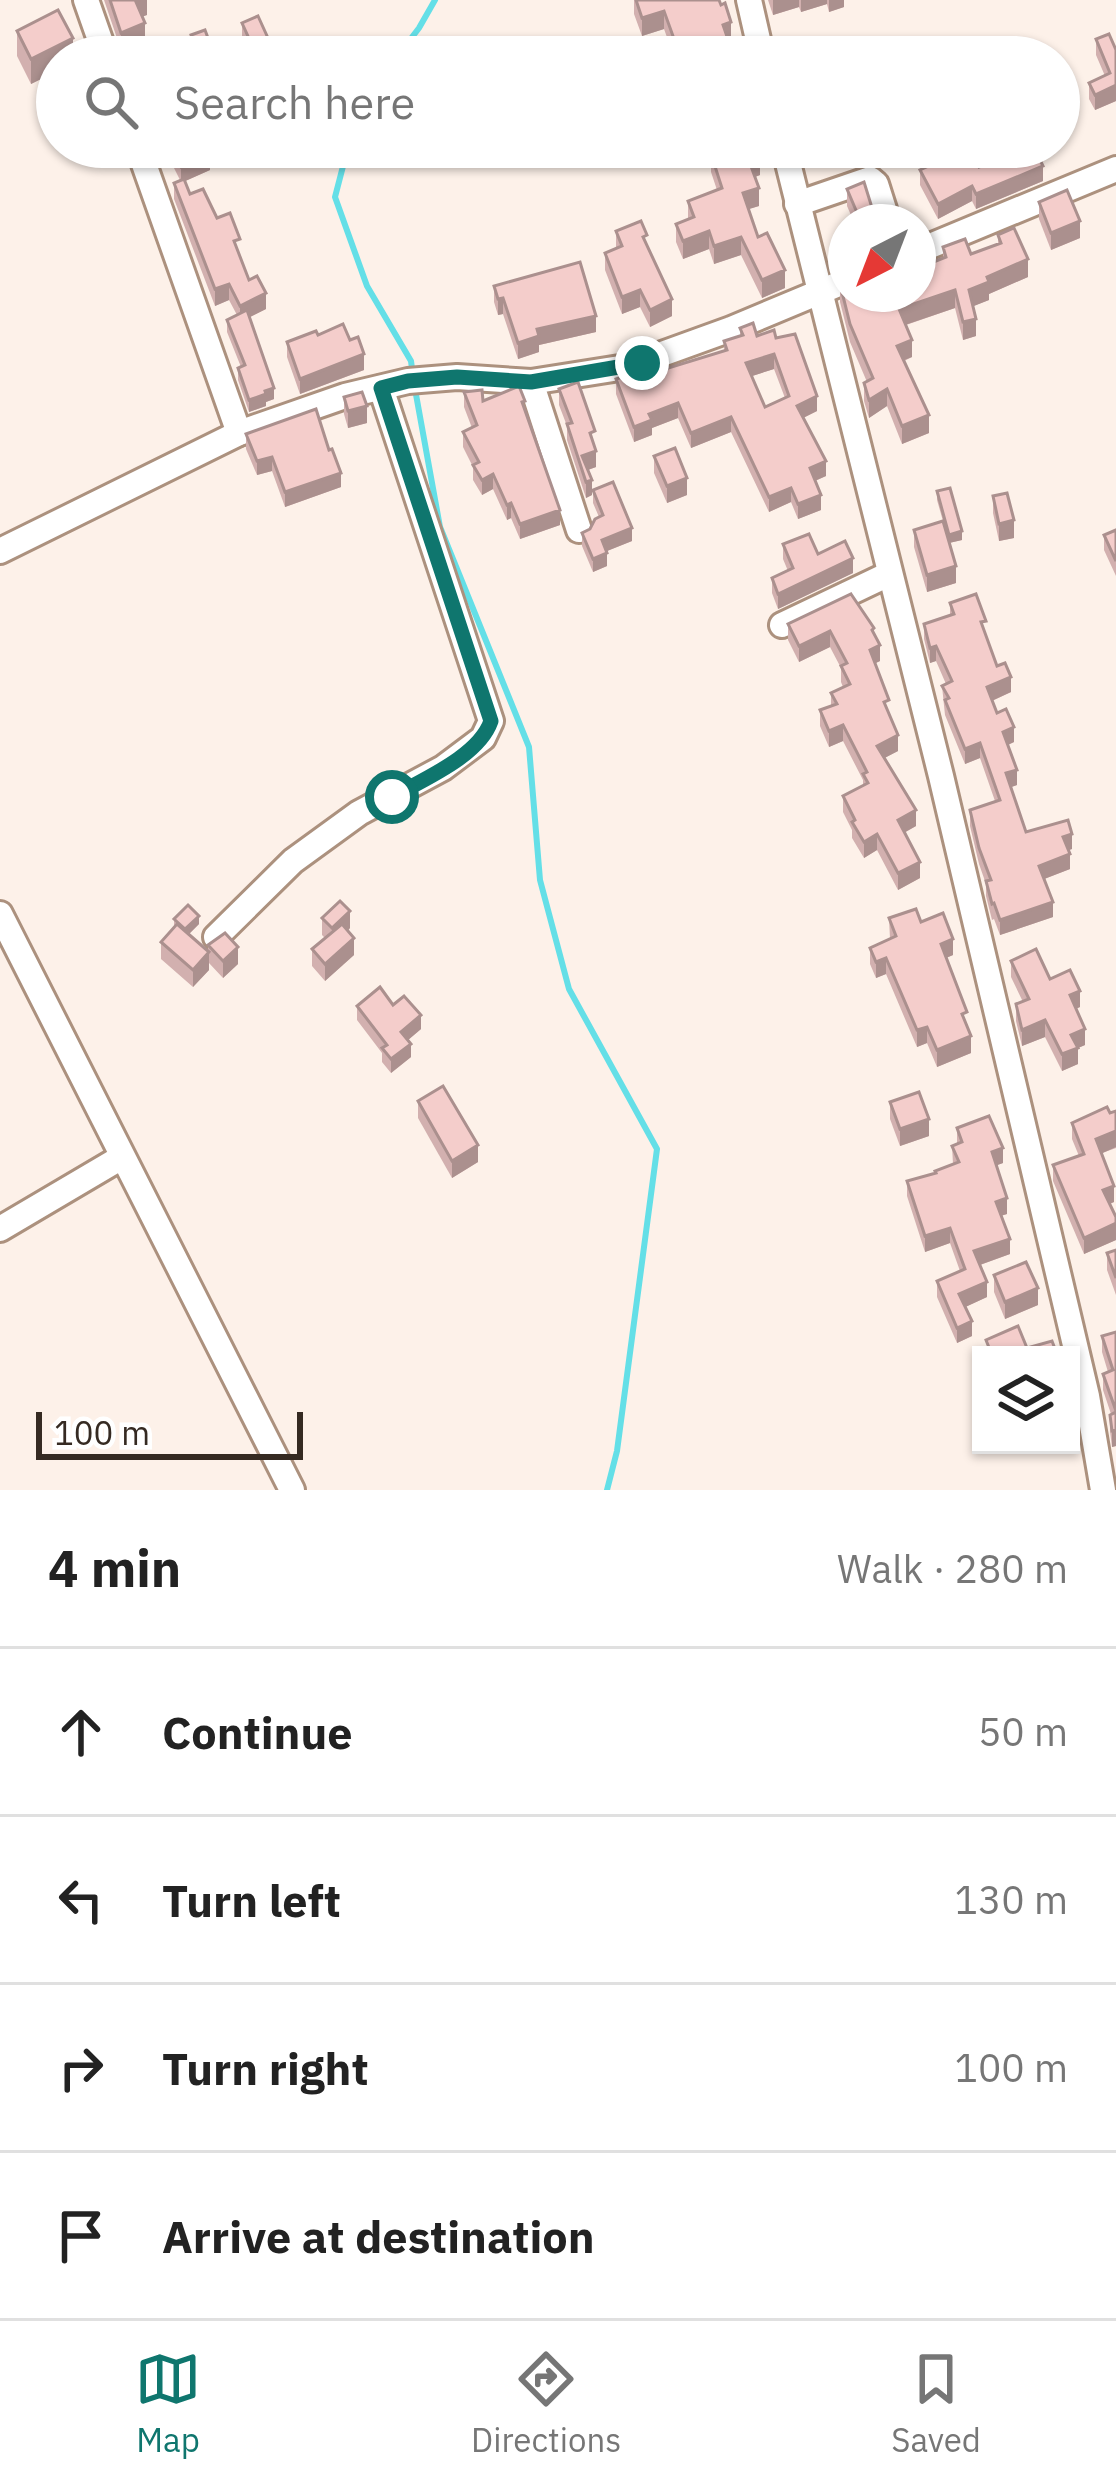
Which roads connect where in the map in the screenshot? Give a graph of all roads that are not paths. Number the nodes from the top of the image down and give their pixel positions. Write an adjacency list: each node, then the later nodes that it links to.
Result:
1 (86, 0): 3 (street)
2 (748, 0): 4 (street)
3 (99, 36)
4 (757, 36)
5 (145, 168): 15 (street)
6 (789, 168): 8 (street)
7 (1116, 170): 10 (street)
8 (797, 204): 9 (street); 12 (street)
9 (882, 204)
10 (936, 244)
11 (828, 288): 12 (street)
12 (818, 292): 13 (street); 18 (street)
13 (531, 382): 14 (street); 16 (street)
14 (381, 388): 15 (street); 21 (street)
15 (239, 434): 17 (street)
16 (579, 530)
17 (0, 551)
18 (890, 574): 19 (street); 25 (street)
19 (782, 625)
20 (0, 914): 22 (street)
21 (216, 937)
22 (122, 1157): 23 (street); 24 (street)
23 (0, 1229)
24 (292, 1490)
25 (1103, 1490)

